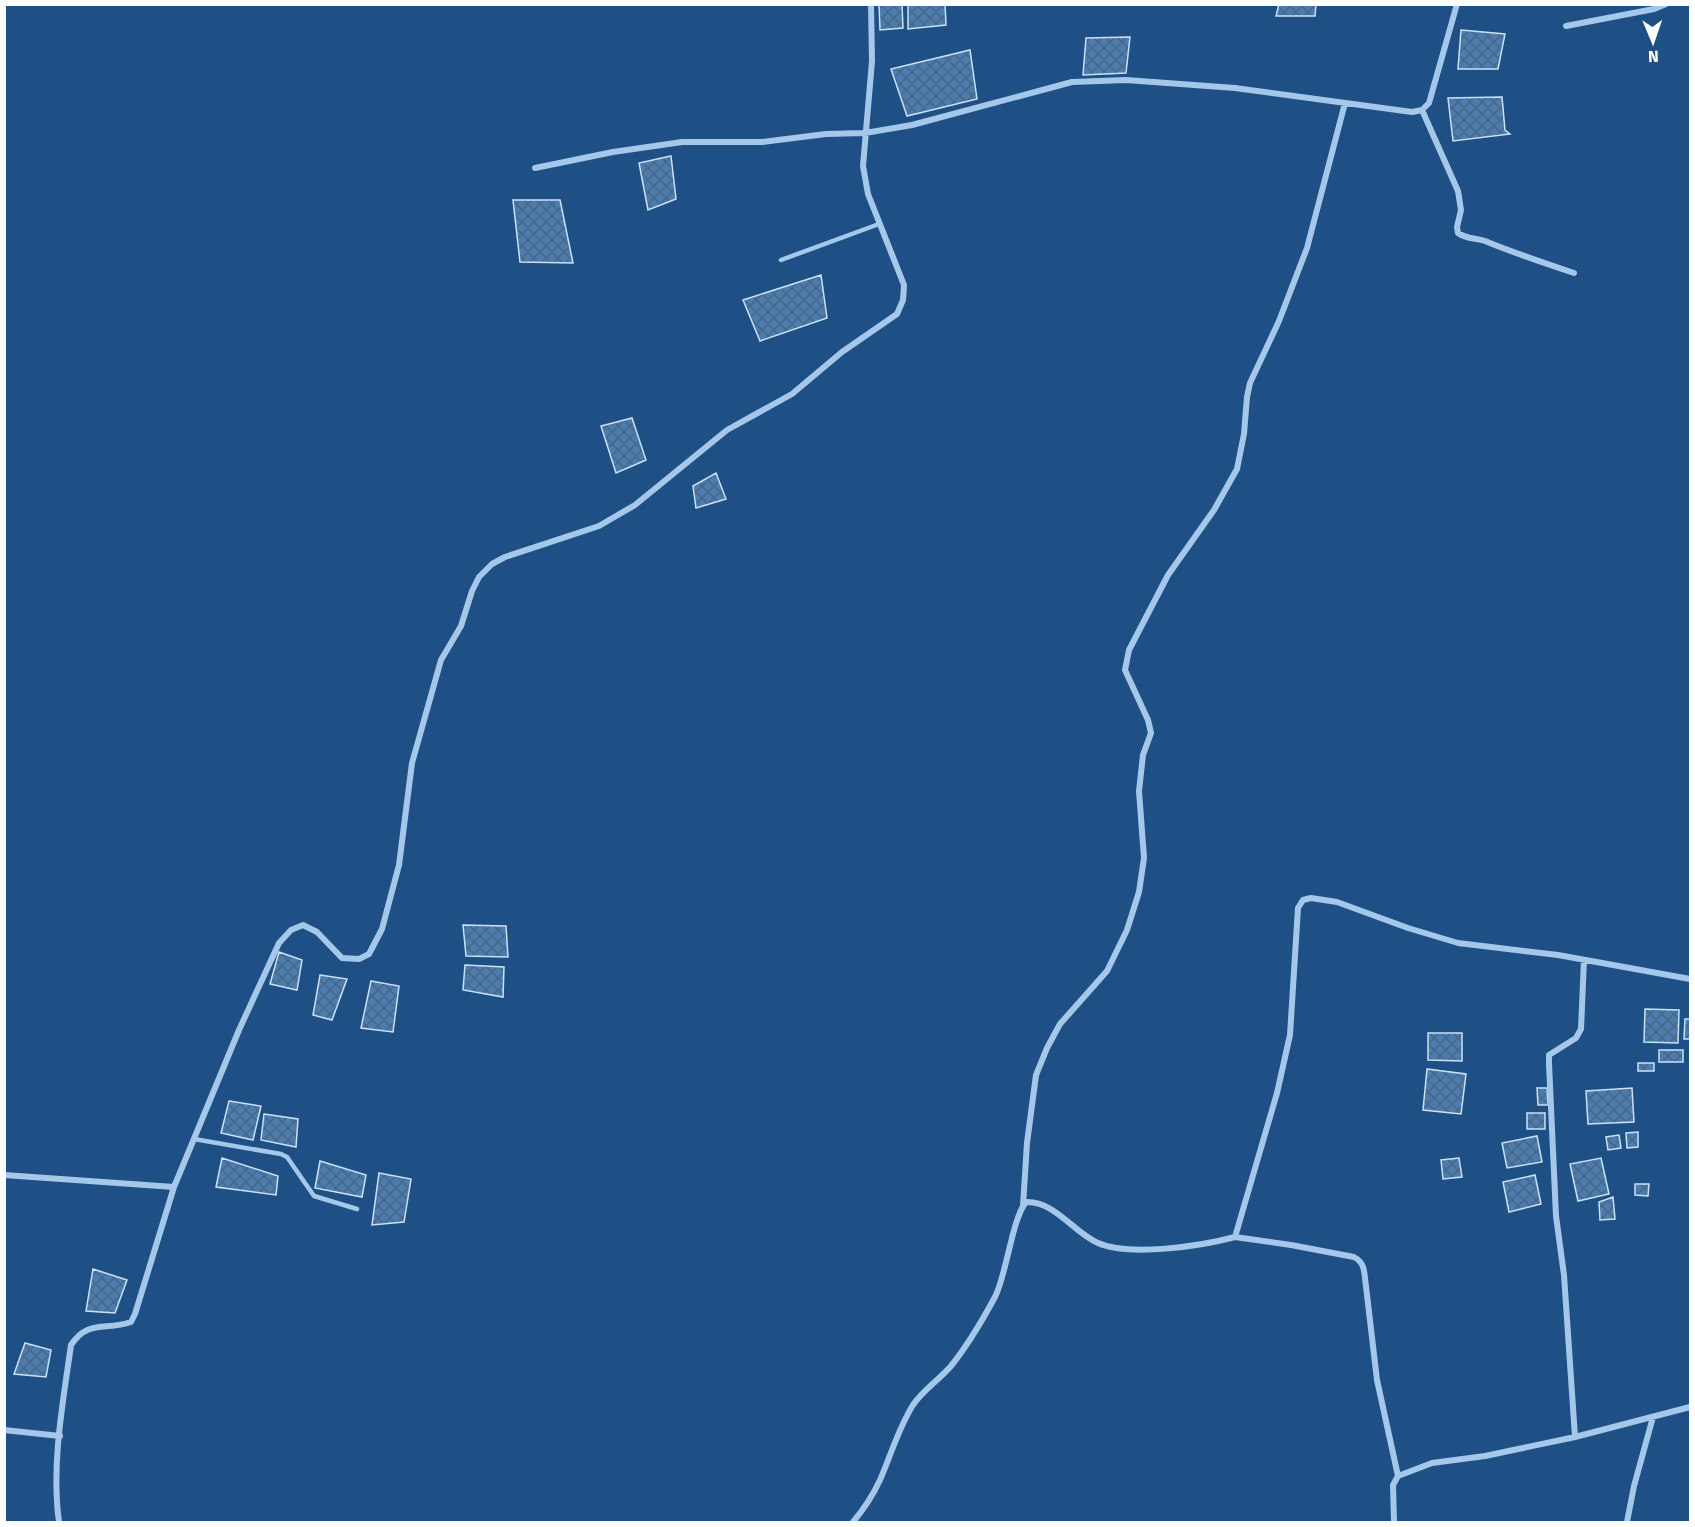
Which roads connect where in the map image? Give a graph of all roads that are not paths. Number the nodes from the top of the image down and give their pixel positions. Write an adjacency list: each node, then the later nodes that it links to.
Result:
1 (871, 4): 7 (street)
2 (1457, 4): 6 (street)
3 (1666, 4): 4 (street)
4 (1566, 26)
5 (1345, 103): 6 (street); 7 (street); 17 (street)
6 (1422, 110): 11 (street)
7 (865, 133): 8 (street); 9 (street)
8 (535, 168)
9 (879, 224): 10 (lane); 14 (street)
10 (781, 260)
11 (1574, 273)
12 (1584, 960): 13 (street); 19 (street); 24 (street)
13 (1690, 979)
14 (194, 1139): 16 (street); 18 (lane)
15 (4, 1175): 16 (street)
16 (174, 1188): 23 (street)
17 (1023, 1206): 19 (street); 27 (street)
18 (357, 1209)
19 (1235, 1238): 25 (street)
20 (1690, 1407): 21 (street)
21 (1653, 1417): 24 (street); 29 (street)
22 (4, 1430): 23 (street)
23 (60, 1436): 26 (street)
24 (1575, 1437): 25 (street)
25 (1398, 1476): 28 (street)
26 (59, 1522)
27 (853, 1522)
28 (1394, 1522)
29 (1627, 1522)

